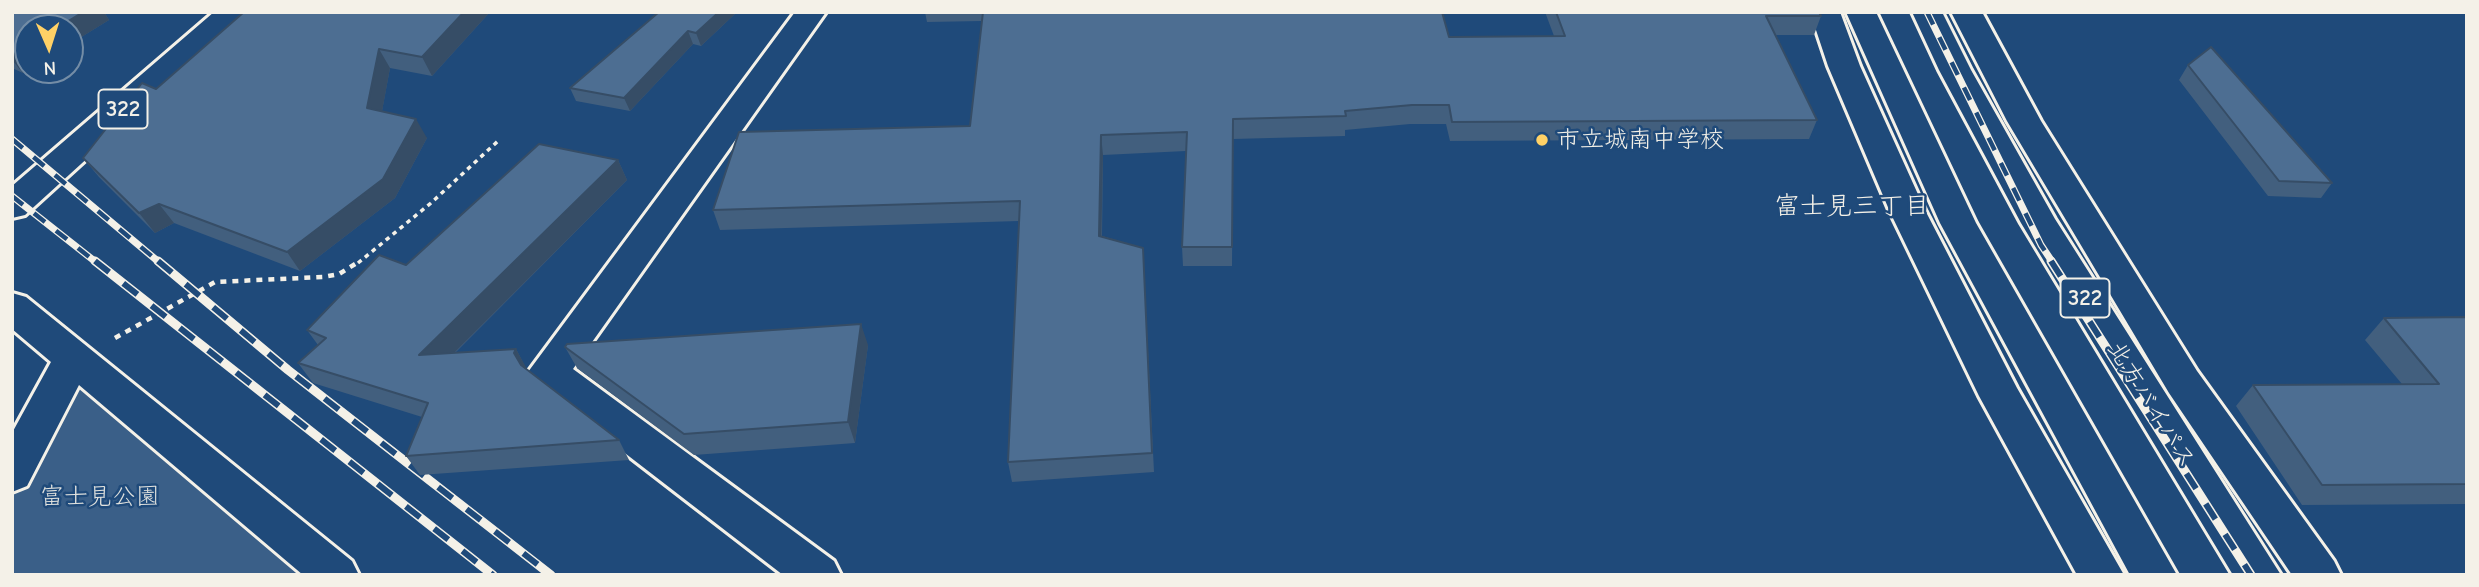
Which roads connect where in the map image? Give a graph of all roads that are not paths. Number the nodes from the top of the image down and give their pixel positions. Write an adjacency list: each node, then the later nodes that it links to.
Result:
1 (233, 12): 7 (main road, 322)
2 (811, 12): 12 (main road)
3 (1825, 12): 13 (main road)
4 (1861, 12): 14 (main road)
5 (1927, 12): 15 (main road, 北方バイパス / 322)
6 (1966, 12): 16 (main road)
7 (12, 206)
8 (12, 307): 9 (main road)
9 (73, 358): 10 (main road); 11 (main road)
10 (12, 474)
11 (336, 575)
12 (818, 575)
13 (2101, 575)
14 (2154, 575)
15 (2258, 575)
16 (2318, 575)

